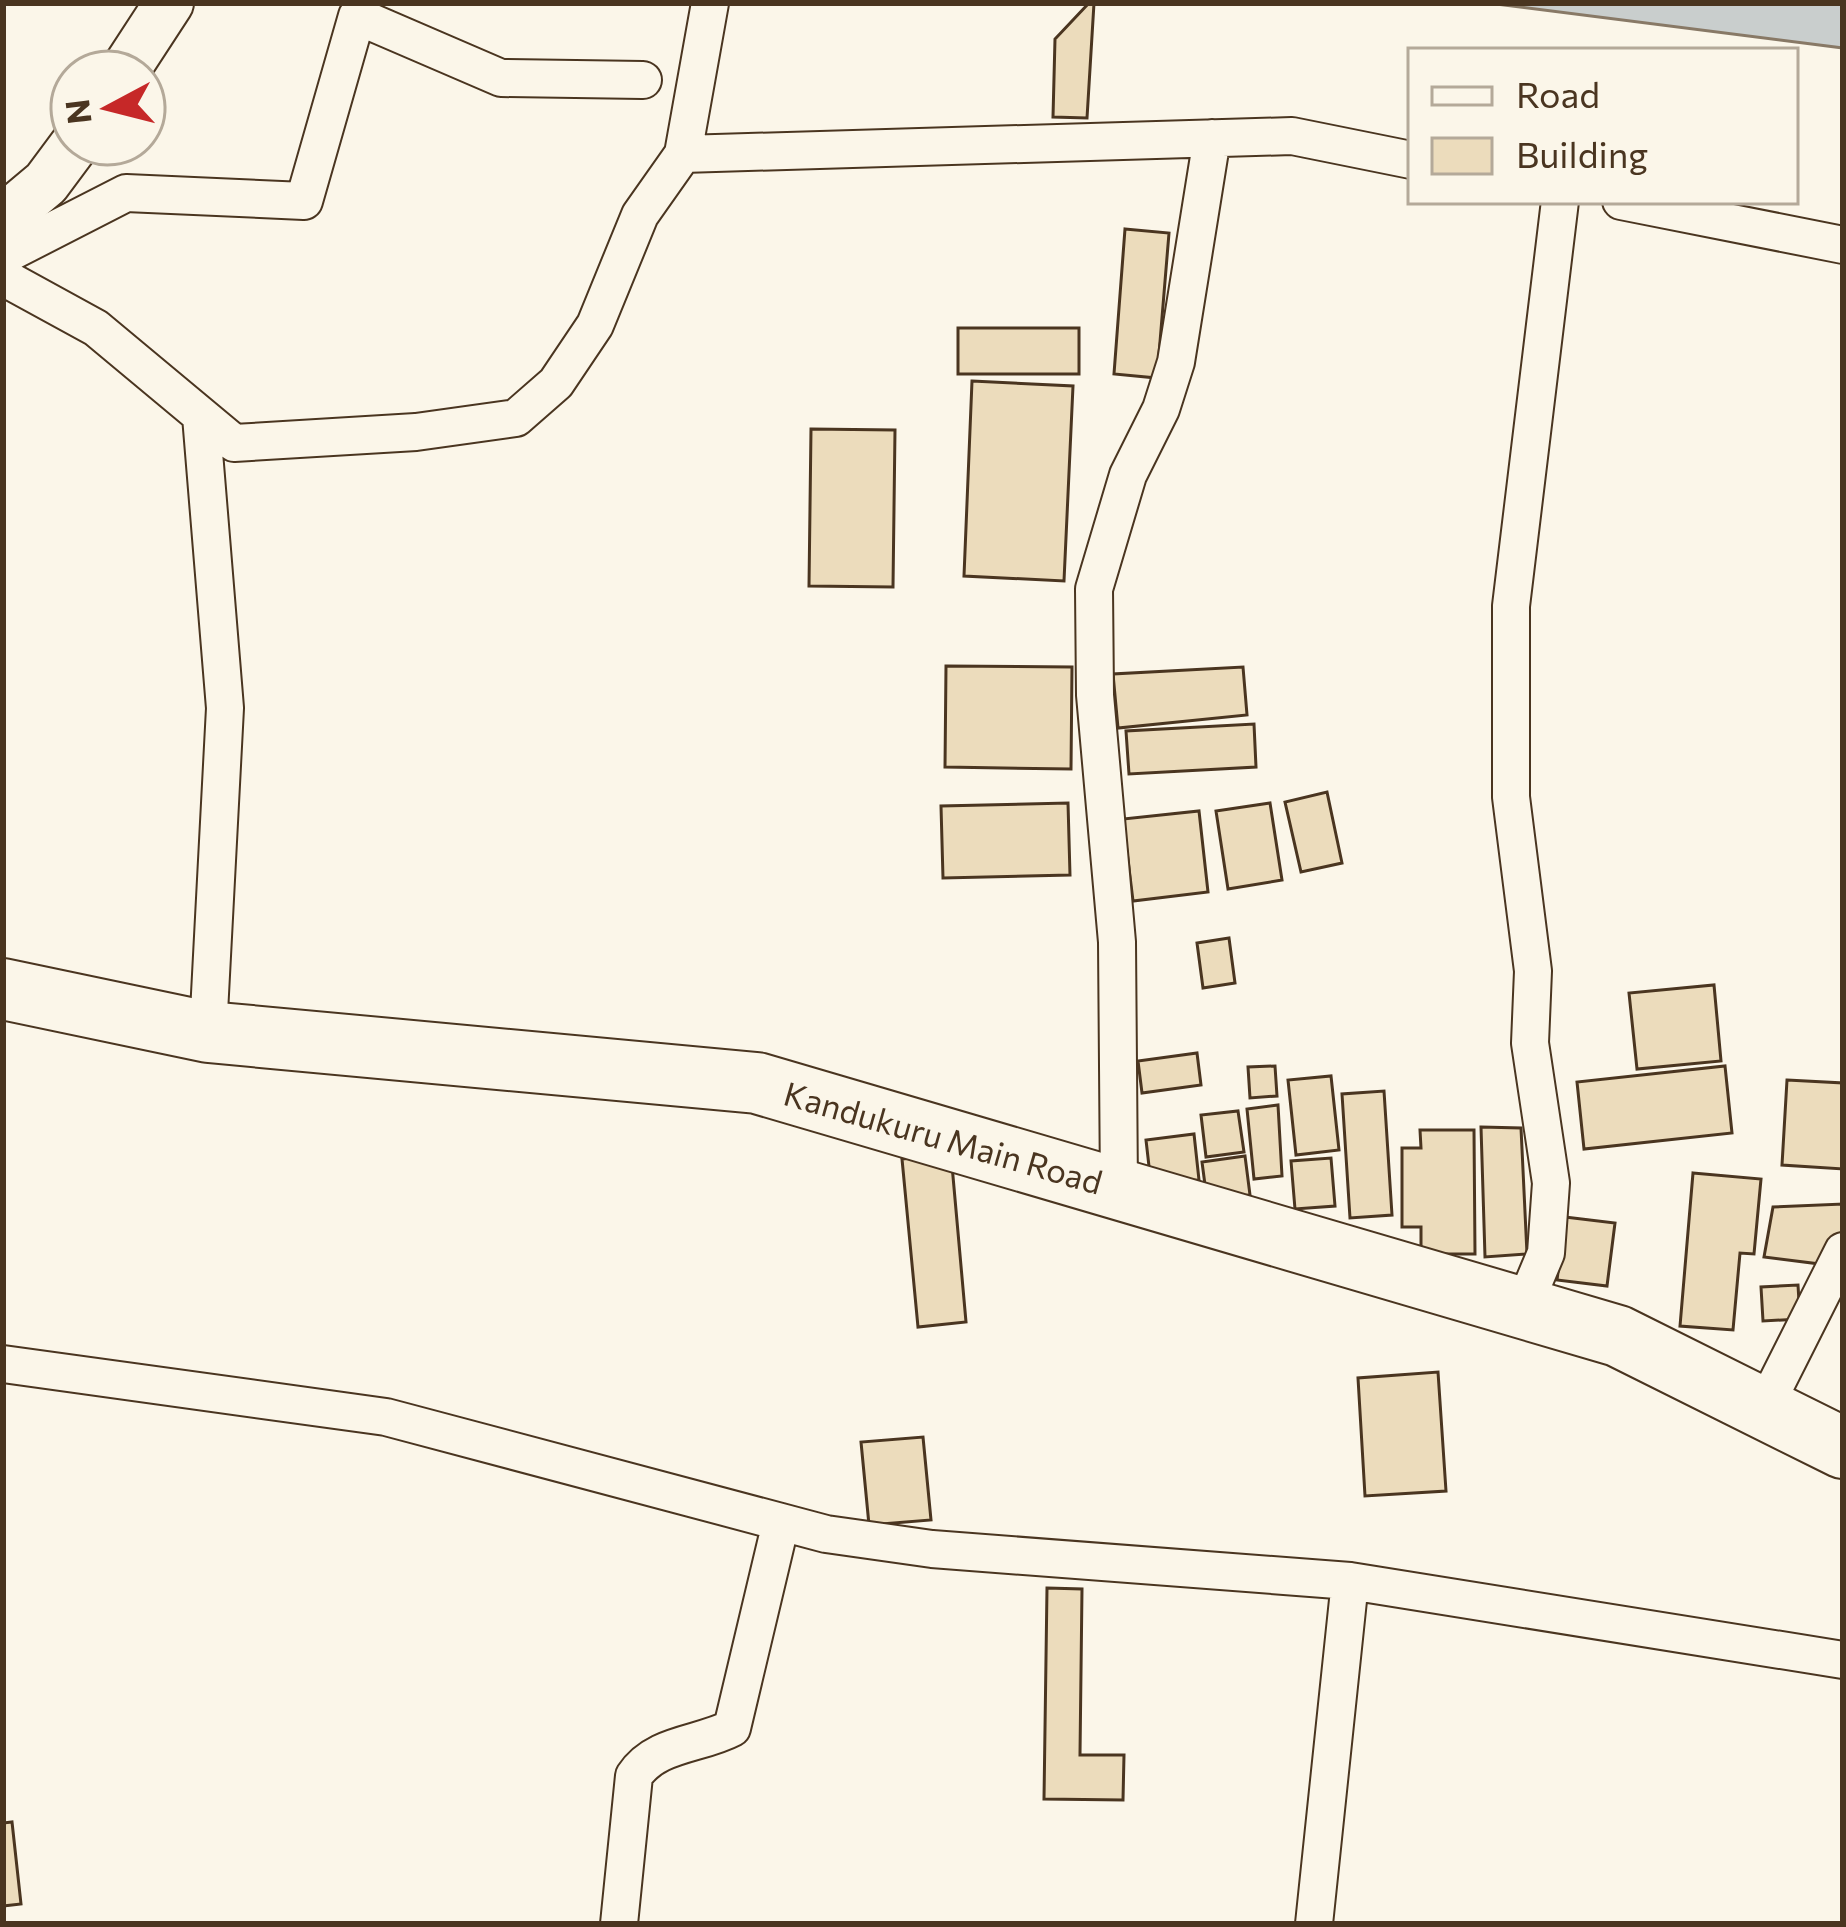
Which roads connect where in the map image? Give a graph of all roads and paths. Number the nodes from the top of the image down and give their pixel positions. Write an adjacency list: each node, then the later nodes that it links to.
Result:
1 (169, 3): 3 (street)
2 (710, 3): 6 (street)
3 (140, 48)
4 (643, 80): 13 (street)
5 (1212, 138): 6 (street); 7 (street); 18 (street)
6 (683, 154): 15 (street)
7 (1408, 159)
8 (57, 168): 11 (street)
9 (1560, 204): 20 (street)
10 (1636, 204): 12 (street)
11 (3, 219)
12 (1843, 245)
13 (3, 256)
14 (3, 277): 15 (street)
15 (202, 416): 17 (street)
16 (3, 989): 17 (main road, Kandukuru Main Road)
17 (208, 1032): 18 (main road, Kandukuru Main Road)
18 (1119, 1190): 20 (main road, Kandukuru Main Road)
19 (1843, 1251): 22 (street)
20 (1523, 1308): 22 (main road, Kandukuru Main Road)
21 (3, 1364): 23 (street)
22 (1813, 1423)
23 (781, 1522): 24 (street); 26 (street)
24 (1351, 1581): 25 (street); 27 (street)
25 (1843, 1660)
26 (619, 1924)
27 (1314, 1924)

